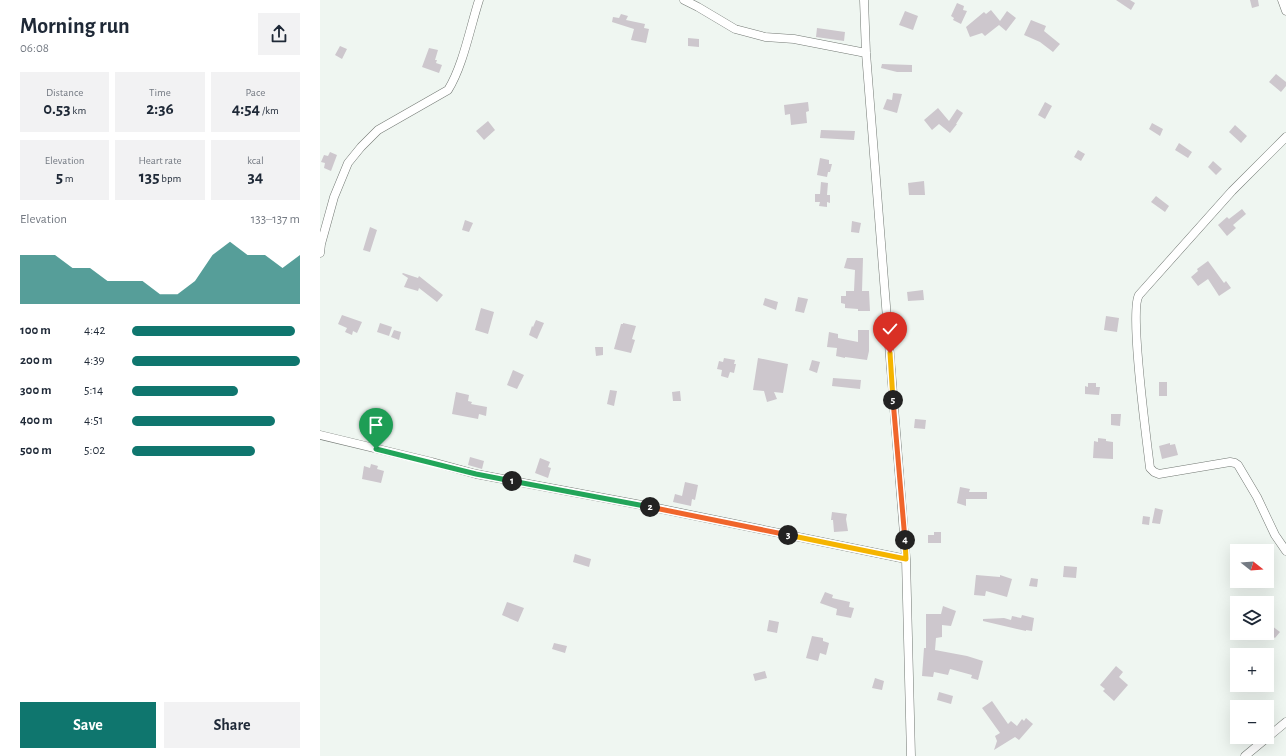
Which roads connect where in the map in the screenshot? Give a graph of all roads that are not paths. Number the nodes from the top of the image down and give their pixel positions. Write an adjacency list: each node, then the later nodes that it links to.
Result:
1 (479, 0): 8 (street)
2 (684, 0): 6 (street)
3 (864, 0): 6 (street)
4 (1282, 0): 5 (street)
5 (1286, 11)
6 (866, 53): 11 (street)
7 (1286, 137): 10 (street)
8 (320, 254)
9 (320, 435): 11 (street)
10 (1286, 551)
11 (906, 559): 13 (street)
12 (1286, 722): 14 (street)
13 (911, 756)
14 (1245, 756)

